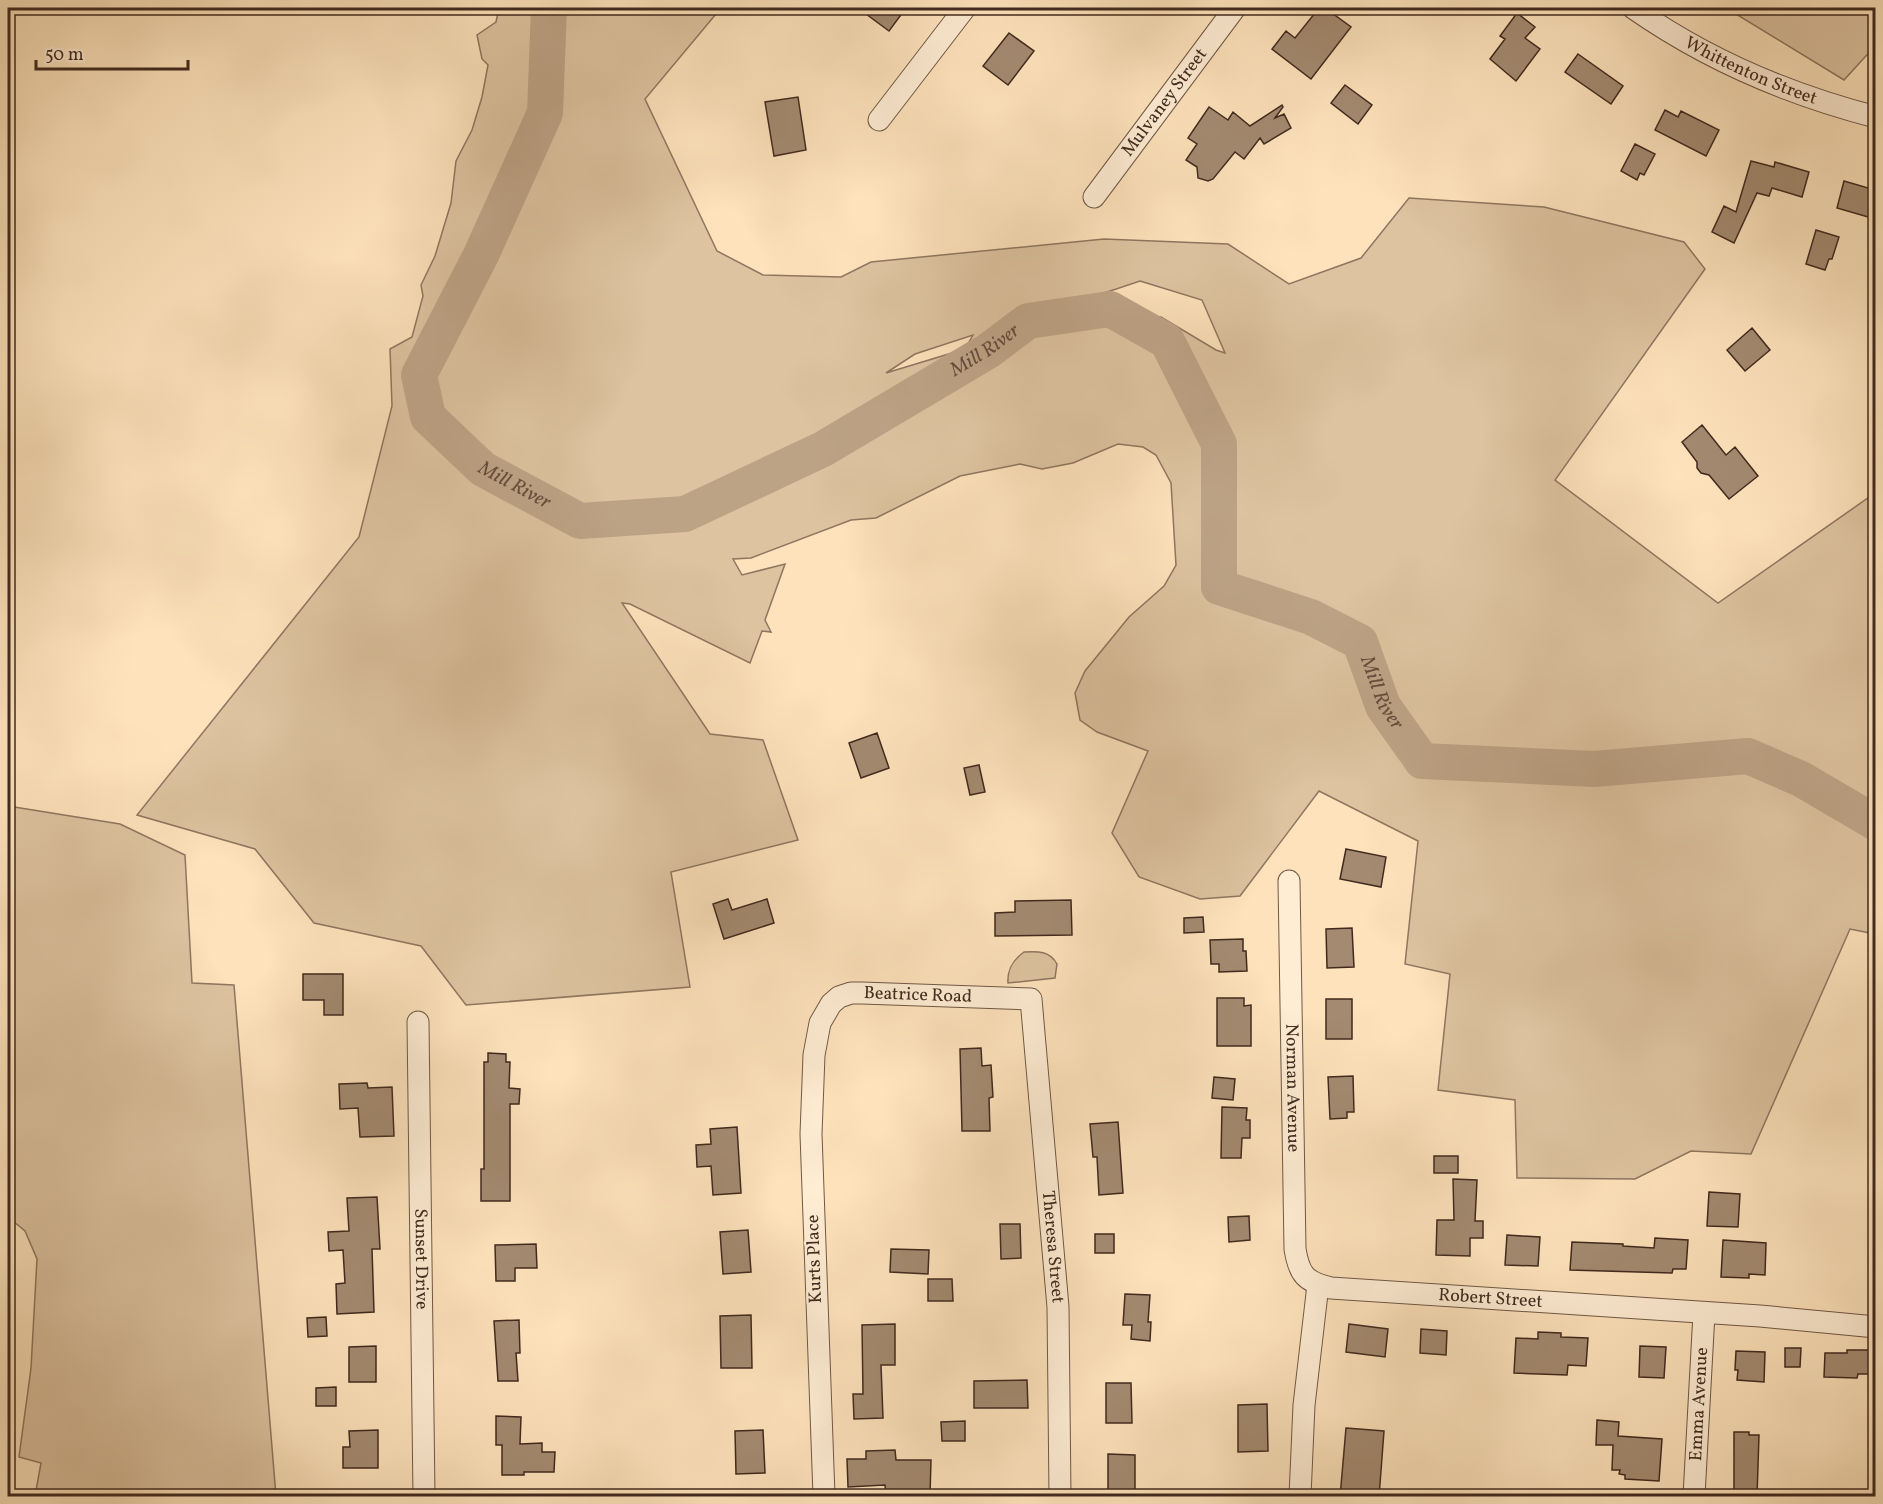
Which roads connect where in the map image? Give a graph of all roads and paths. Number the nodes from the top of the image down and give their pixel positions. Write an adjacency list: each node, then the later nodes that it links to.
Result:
1 (965, 8): 5 (street)
2 (1235, 8): 6 (street, Mulvaney Street)
3 (1633, 8): 4 (street, Whittenton Street)
4 (1875, 117)
5 (879, 120)
6 (1094, 197)
7 (1289, 881): 11 (street, Norman Avenue)
8 (1031, 999): 10 (street, Beatrice Road); 16 (street, Theresa Street)
9 (418, 1022): 14 (street, Sunset Drive)
10 (820, 1023): 15 (street, Kurts Place)
11 (1318, 1285): 12 (street, Robert Street); 17 (street)
12 (1704, 1313): 13 (street, Robert Street); 18 (street, Emma Avenue)
13 (1875, 1327)
14 (424, 1497)
15 (824, 1497)
16 (1060, 1497)
17 (1299, 1497)
18 (1694, 1497)

